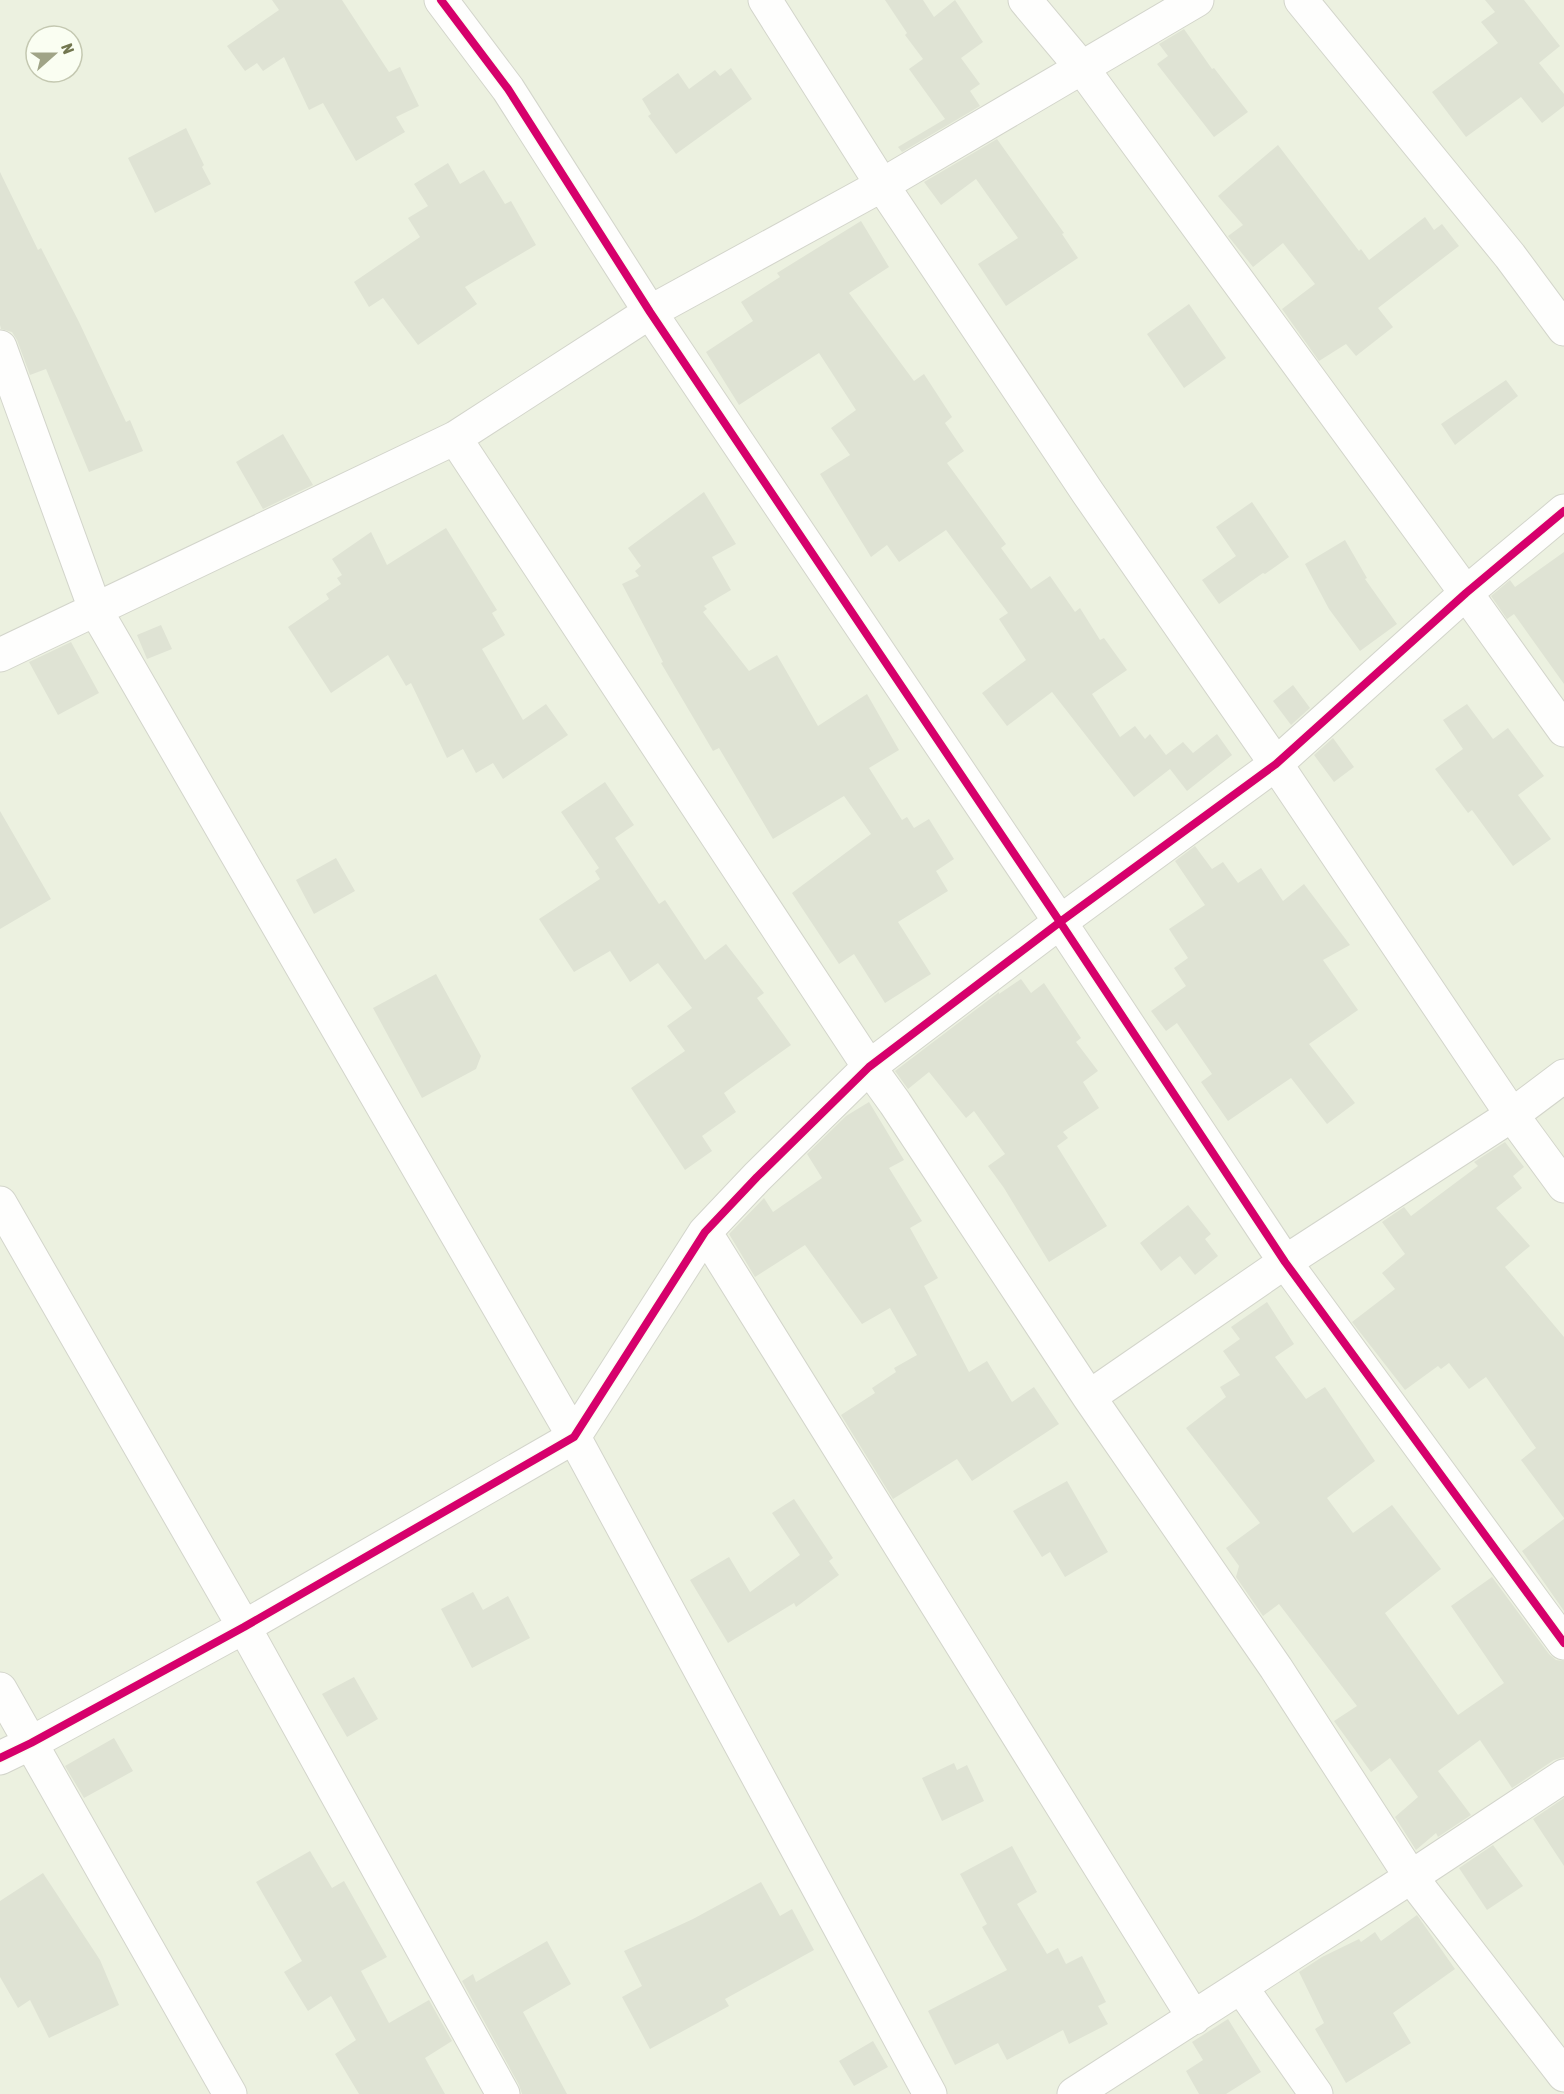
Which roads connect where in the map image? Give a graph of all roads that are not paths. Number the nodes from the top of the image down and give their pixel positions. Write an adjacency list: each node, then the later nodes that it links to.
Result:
1 (441, 0): 8 (street)
2 (765, 0): 7 (street)
3 (1025, 0): 6 (street)
4 (1197, 0): 6 (street)
5 (1301, 0): 9 (street)
6 (1082, 68): 7 (street); 13 (street)
7 (882, 185): 8 (street); 17 (street)
8 (650, 312): 11 (street); 18 (street)
9 (1564, 329)
10 (0, 347): 14 (street)
11 (455, 438): 14 (street); 19 (street)
12 (1564, 511): 13 (street)
13 (1466, 593): 16 (street); 17 (street)
14 (95, 609): 15 (street); 27 (street)
15 (0, 655)
16 (1564, 730)
17 (1276, 764): 18 (street); 21 (street)
18 (1060, 922): 19 (street); 25 (street)
19 (869, 1067): 24 (street); 26 (street)
20 (1564, 1076): 21 (street)
21 (1512, 1115): 22 (street); 25 (street)
22 (1564, 1186)
23 (0, 1203): 28 (street)
24 (705, 1233): 27 (street); 36 (street)
25 (1285, 1262): 26 (street); 29 (street)
26 (1089, 1397): 34 (street)
27 (574, 1437): 28 (street); 40 (street)
28 (244, 1627): 31 (street); 39 (street)
29 (1564, 1643)
30 (0, 1689): 31 (street)
31 (31, 1743): 32 (street); 38 (street)
32 (0, 1758)
33 (1564, 1776): 34 (street)
34 (1411, 1877): 35 (street); 37 (street)
35 (1241, 1988): 36 (street); 42 (street)
36 (1194, 2018): 41 (street)
37 (1564, 2075)
38 (230, 2094)
39 (503, 2094)
40 (930, 2094)
41 (1074, 2094)
42 (1317, 2094)

